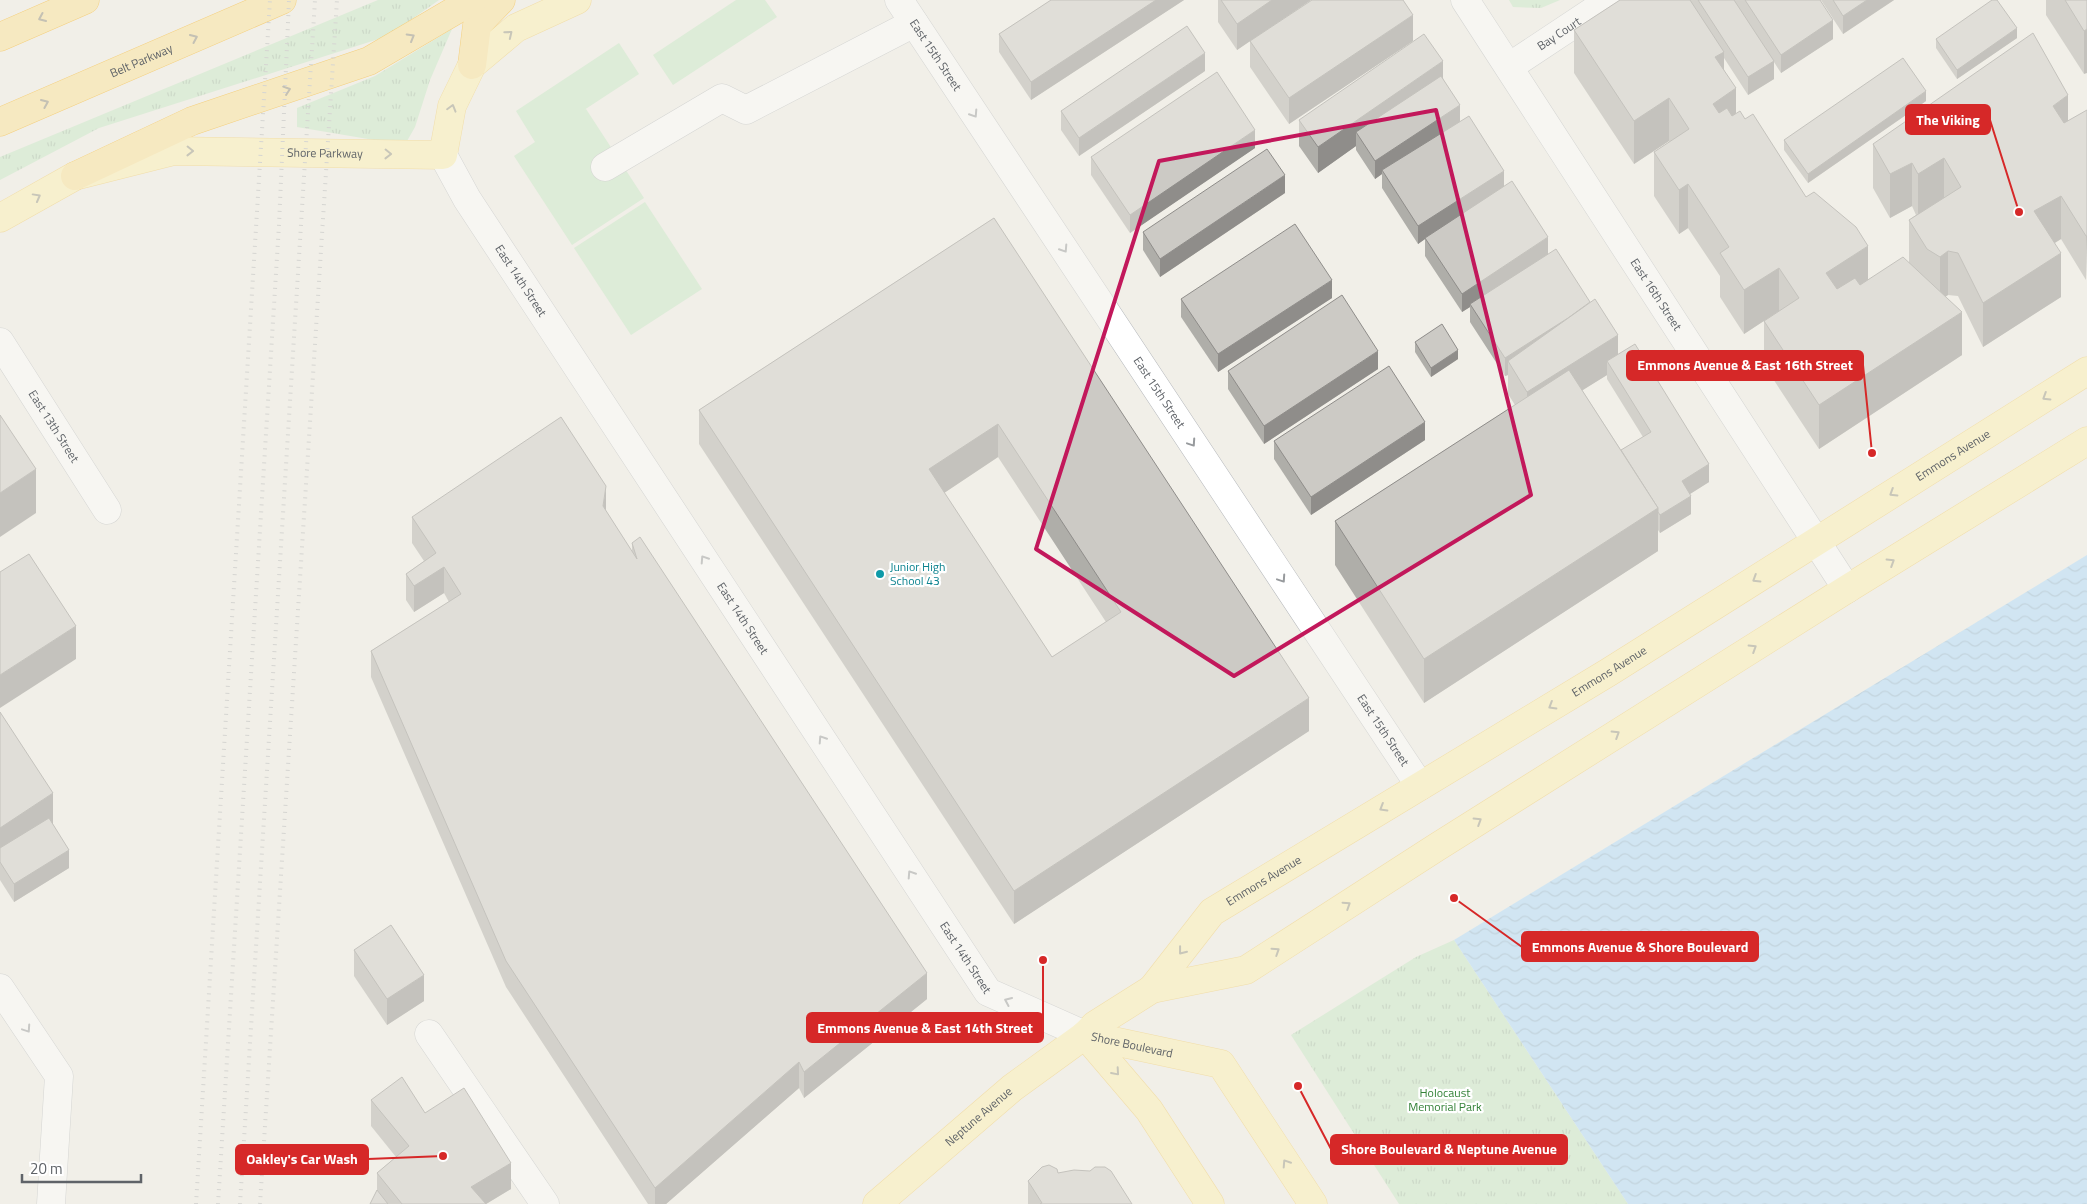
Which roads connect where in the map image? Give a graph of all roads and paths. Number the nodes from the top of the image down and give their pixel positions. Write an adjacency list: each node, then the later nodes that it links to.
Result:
1 (85, 0): 10 (highway, one-way to 10)
2 (282, 0): 13 (highway, Belt Parkway, one-way to 2)
3 (473, 0): 16 (highway, one-way to 3)
4 (501, 0): 11 (highway)
5 (577, 0): 11 (main road, one-way to 5)
6 (899, 0): 9 (street, East 15th Street)
7 (1466, 0): 12 (street, East 16th Street)
8 (1610, 0): 12 (street, Bay Court)
9 (914, 23): 15 (street); 24 (street, East 15th Street, one-way to 24)
10 (0, 37)
11 (472, 65): 14 (main road, one-way to 11)
12 (1509, 67): 22 (street, East 16th Street)
13 (0, 122)
14 (443, 155): 16 (main road, Shore Parkway, one-way to 14); 28 (street, East 14th Street, one-way to 14)
15 (605, 167)
16 (75, 176): 17 (main road, Shore Parkway, one-way to 16)
17 (0, 218)
18 (0, 342): 21 (street, East 13th Street)
19 (2087, 371): 22 (main road, Emmons Avenue, one-way to 22)
20 (2087, 442): 23 (main road, Emmons Avenue, one-way to 20)
21 (107, 510)
22 (1817, 540): 23 (street, East 16th Street); 24 (main road, Emmons Avenue, one-way to 24)
23 (1847, 589): 26 (main road, Emmons Avenue, one-way to 23)
24 (1420, 786): 26 (main road, Emmons Avenue, one-way to 26)
25 (0, 988): 29 (street, one-way to 29)
26 (1152, 990): 28 (main road, Emmons Avenue)
27 (429, 1034): 30 (street)
28 (1085, 1035): 31 (main road, Neptune Avenue); 32 (main road, Shore Boulevard, one-way to 32); 33 (main road, Shore Boulevard, one-way to 28)
29 (51, 1204)
30 (545, 1204)
31 (877, 1204)
32 (1210, 1204)
33 (1313, 1204)

